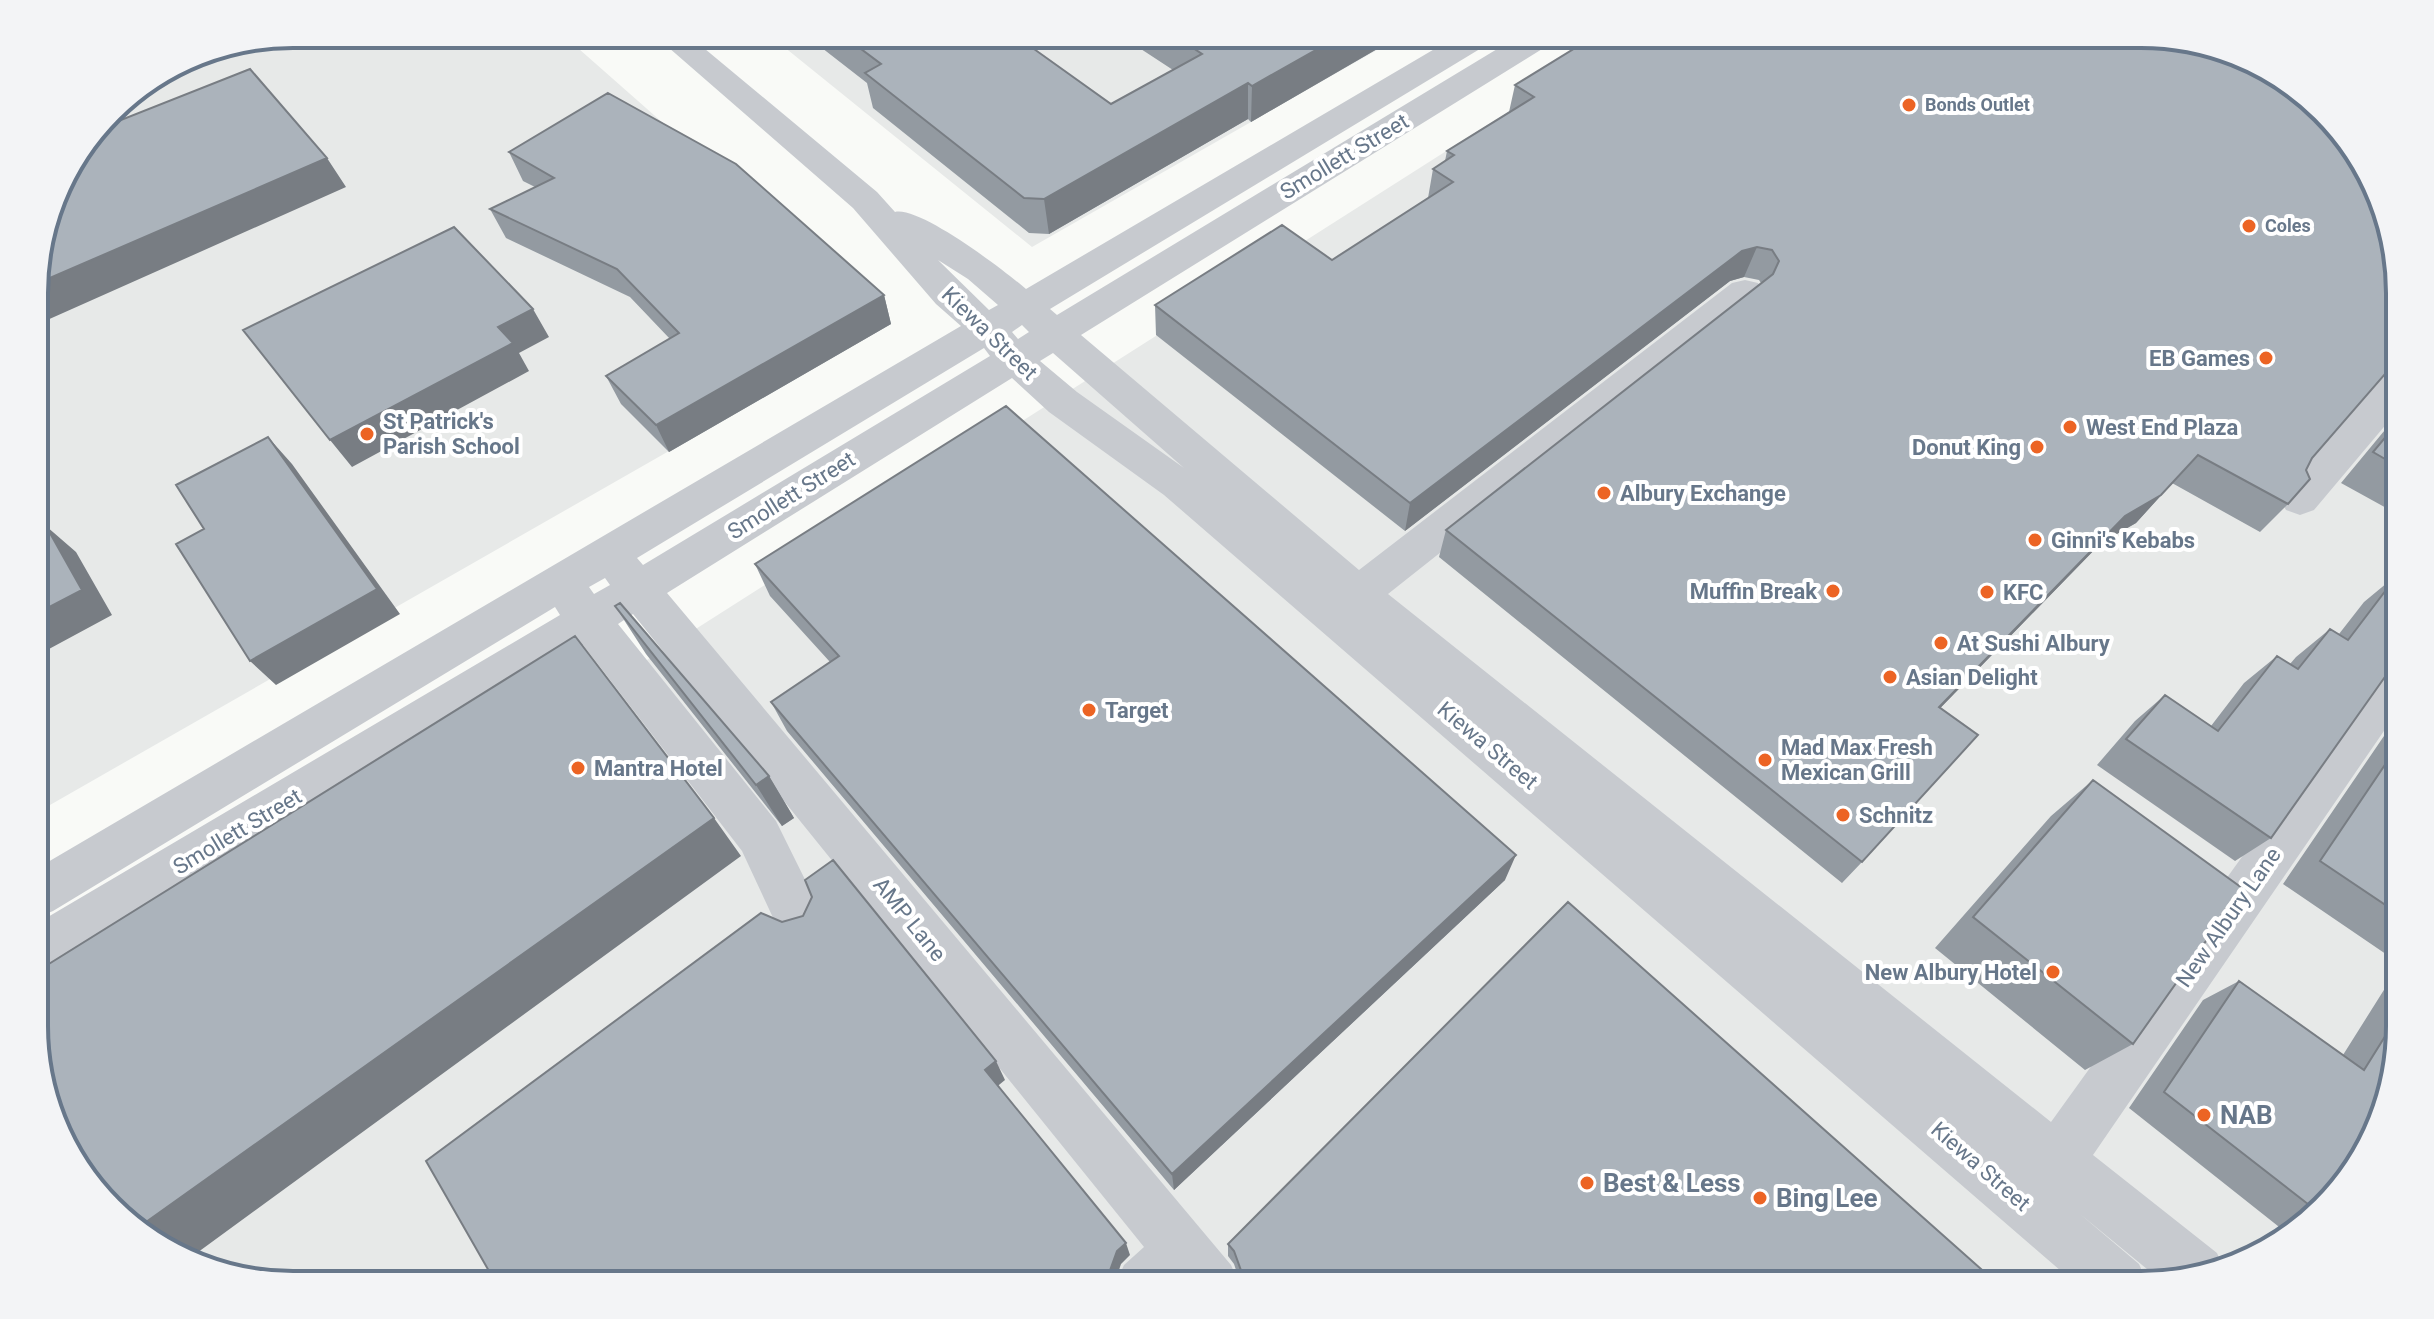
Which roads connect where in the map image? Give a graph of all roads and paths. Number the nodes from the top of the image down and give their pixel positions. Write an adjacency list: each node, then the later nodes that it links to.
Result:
1 (1460, 48): 5 (street, Smollett Street)
2 (1519, 48): 5 (street, Smollett Street)
3 (686, 49): 5 (street, Kiewa Street)
4 (1745, 292): 10 (street)
5 (1021, 332): 8 (street, Smollett Street); 10 (street, Kiewa Street)
6 (2386, 399): 7 (street)
7 (2300, 499)
8 (624, 572): 9 (street, Smollett Street); 11 (street, Smollett Street); 20 (street, AMP Lane)
9 (560, 583): 11 (street); 13 (street, Smollett Street)
10 (1346, 604): 16 (street, Kiewa Street); 17 (street, Kiewa Street)
11 (589, 619): 14 (street); 15 (street, Smollett Street)
12 (2386, 692): 16 (street, New Albury Lane)
13 (48, 888)
14 (800, 920)
15 (48, 945)
16 (2056, 1160): 17 (street, New Albury Lane); 18 (street, Kiewa Street)
17 (2027, 1205): 19 (street, Kiewa Street)
18 (2188, 1266)
19 (2103, 1270)
20 (1177, 1271)

